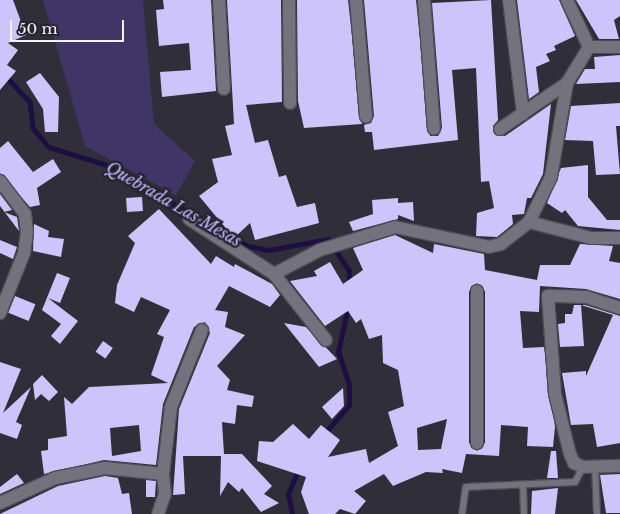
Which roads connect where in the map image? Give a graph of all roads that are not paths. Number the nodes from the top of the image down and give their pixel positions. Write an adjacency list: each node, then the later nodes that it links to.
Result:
1 (219, 0): 10 (street)
2 (289, 0): 11 (street)
3 (356, 0): 13 (street)
4 (424, 0): 14 (street)
5 (508, 0): 12 (street)
6 (567, 0): 7 (street)
7 (589, 47): 8 (street); 9 (street)
8 (620, 47)
9 (567, 83): 12 (street); 18 (street)
10 (224, 90)
11 (290, 103)
12 (523, 114): 15 (street)
13 (366, 117)
14 (434, 128)
15 (500, 129)
16 (0, 181): 23 (street)
17 (189, 219): 20 (street)
18 (529, 222): 19 (street); 20 (street)
19 (620, 238)
20 (274, 274): 25 (street)
21 (477, 291): 26 (street)
22 (620, 308): 28 (street)
23 (0, 314)
24 (202, 330): 29 (street)
25 (326, 340)
26 (477, 443)
27 (620, 466): 28 (street)
28 (589, 467): 30 (lane); 35 (lane)
29 (163, 474): 31 (street); 32 (street)
30 (523, 485): 33 (lane); 34 (lane)
31 (0, 503)
32 (158, 514)
33 (462, 514)
34 (524, 514)
35 (597, 514)

